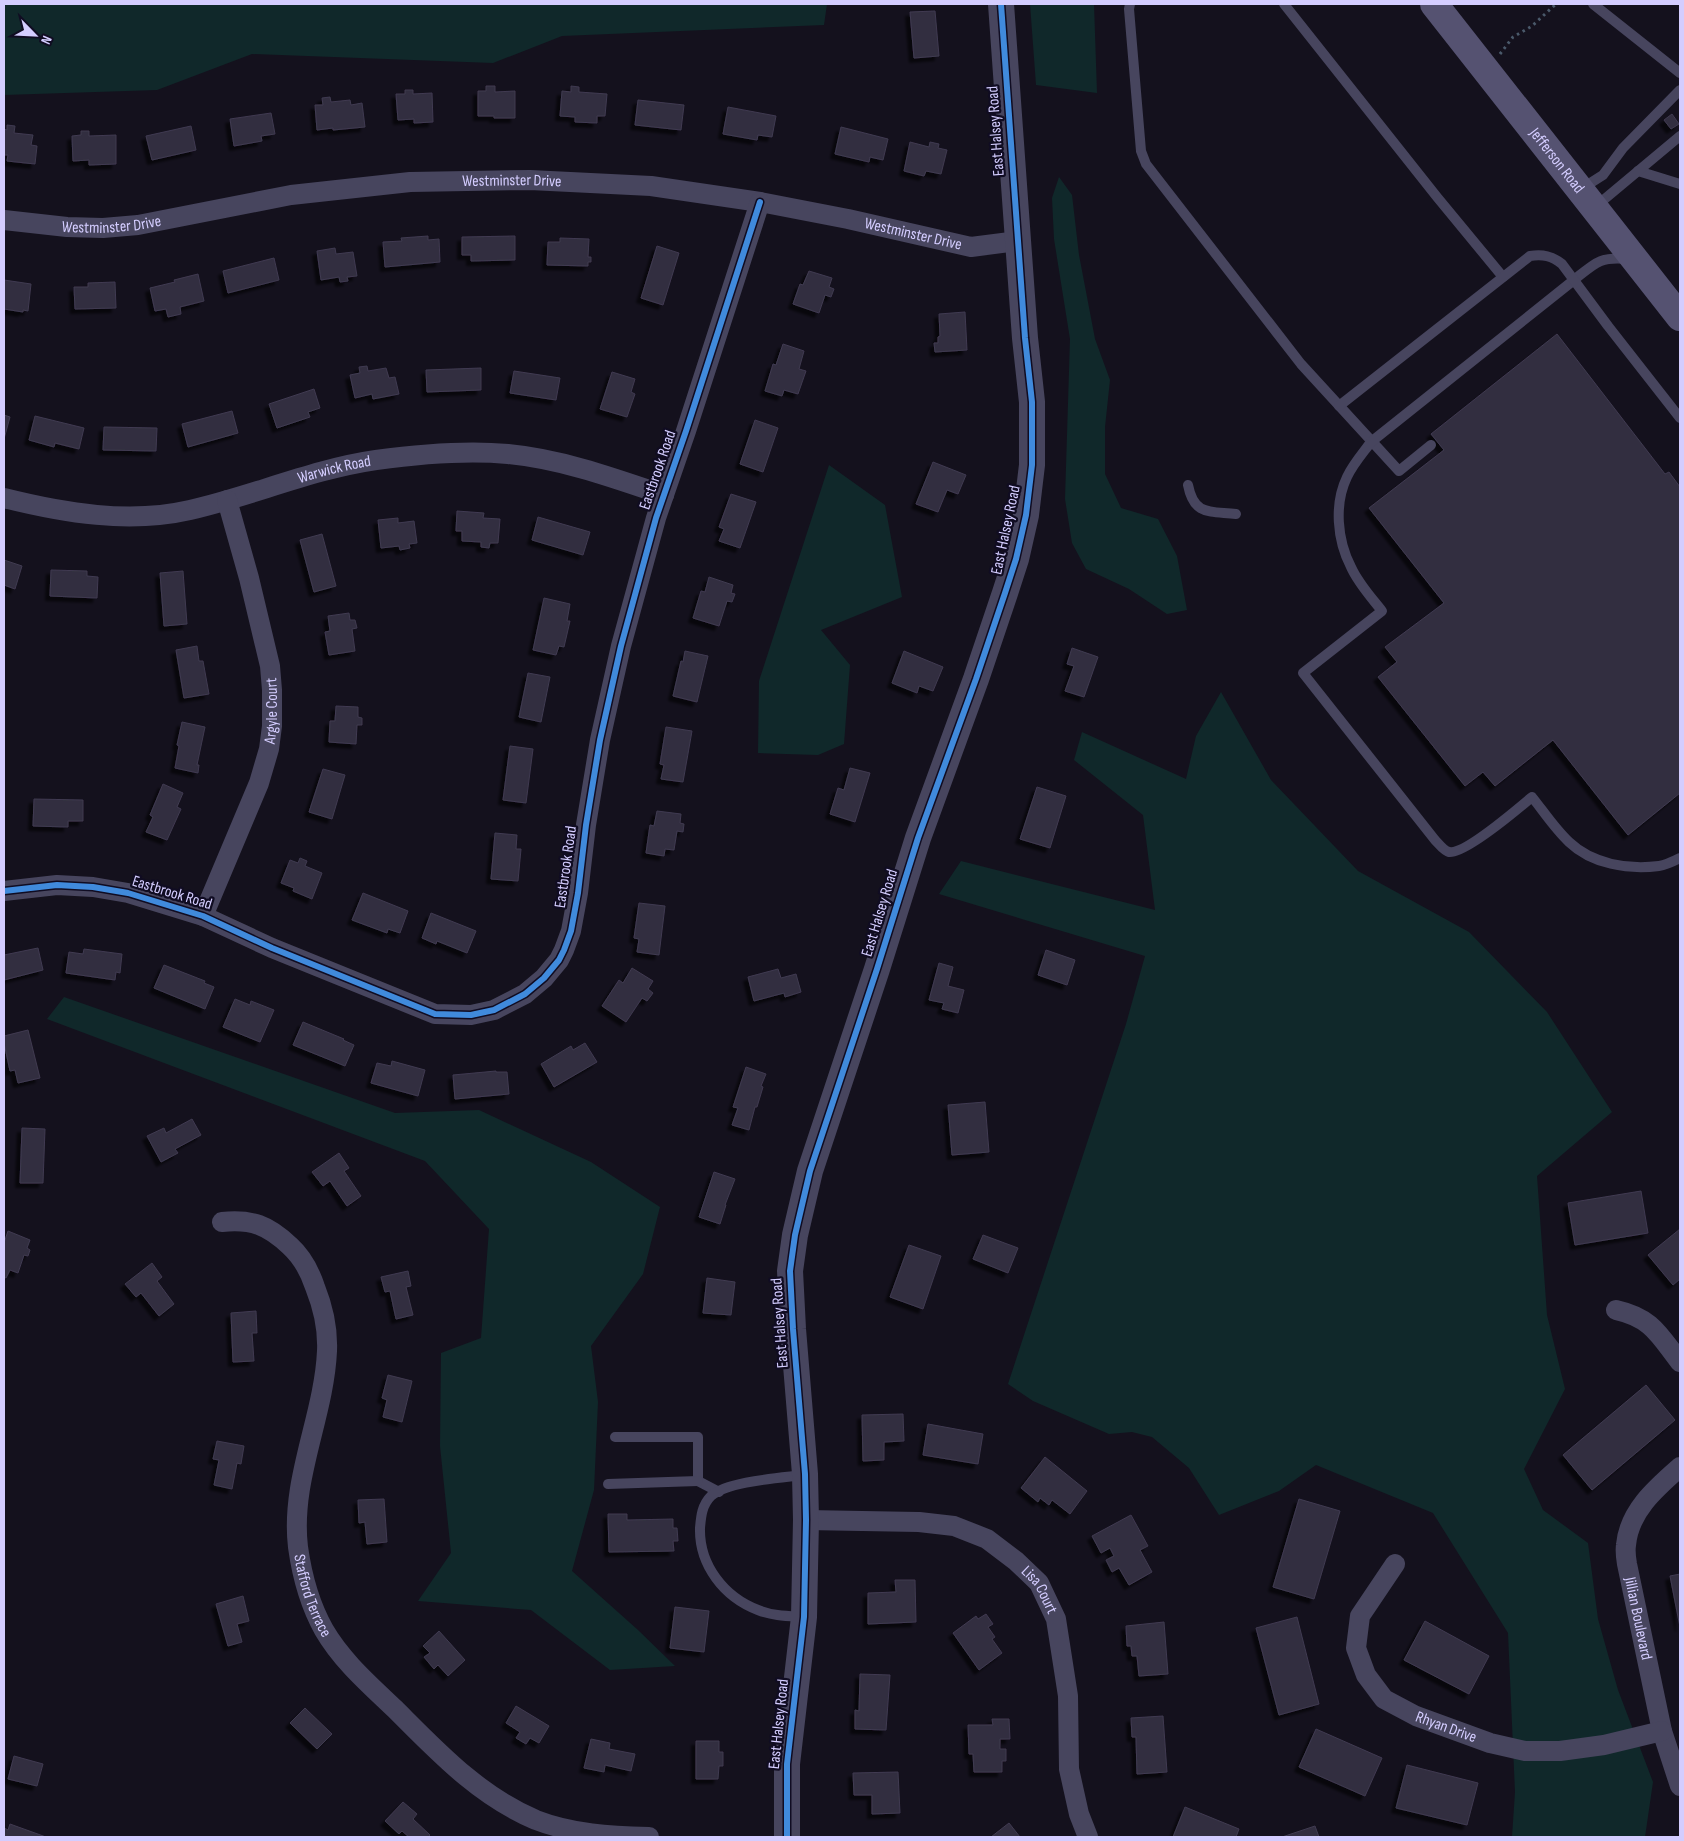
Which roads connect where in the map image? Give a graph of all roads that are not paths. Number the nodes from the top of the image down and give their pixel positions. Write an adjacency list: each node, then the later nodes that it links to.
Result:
1 (1001, 4): 14 (street, East Halsey Road)
2 (1130, 4): 19 (lane)
3 (1284, 4): 16 (lane)
4 (1434, 4): 11 (main road, Jefferson Road)
5 (1594, 4): 6 (lane)
6 (1680, 73)
7 (1680, 90): 11 (lane)
8 (1680, 136): 9 (lane)
9 (1638, 171): 10 (lane); 11 (lane)
10 (1680, 184)
11 (1587, 198): 15 (main road, Jefferson Road)
12 (760, 202): 13 (street, Westminster Drive); 14 (street, Westminster Drive); 24 (street, Eastbrook Road)
13 (4, 220)
14 (1018, 241): 36 (street, East Halsey Road)
15 (1635, 260): 17 (lane); 18 (main road, Jefferson Road)
16 (1503, 277): 17 (lane); 19 (lane)
17 (1574, 280): 20 (lane); 21 (lane)
18 (1680, 317)
19 (1339, 406): 21 (lane)
20 (1680, 418)
21 (1372, 442): 22 (lane); 28 (lane)
22 (1431, 445)
23 (1188, 486): 27 (lane)
24 (664, 495): 26 (street, Warwick Road); 30 (street, Eastbrook Road)
25 (4, 498): 26 (street, Warwick Road)
26 (226, 500): 30 (street, Argyle Court)
27 (1236, 514)
28 (1680, 858)
29 (4, 891): 30 (street, Eastbrook Road)
30 (203, 916)
31 (222, 1222): 45 (street, Stafford Terrace)
32 (1616, 1310): 33 (street)
33 (1680, 1362)
34 (615, 1437): 37 (lane)
35 (1680, 1467): 43 (street, Jillian Boulevard)
36 (805, 1474): 39 (lane); 40 (street, East Halsey Road)
37 (698, 1481): 38 (lane); 39 (lane)
38 (608, 1484)
39 (719, 1492): 42 (lane)
40 (806, 1520): 42 (street, East Halsey Road); 47 (street, Lisa Court)
41 (1394, 1564): 43 (street, Rhyan Drive)
42 (804, 1616): 46 (street, East Halsey Road)
43 (1662, 1731): 44 (street, Jillian Boulevard)
44 (1680, 1786)
45 (649, 1837)
46 (787, 1837)
47 (1088, 1837)

